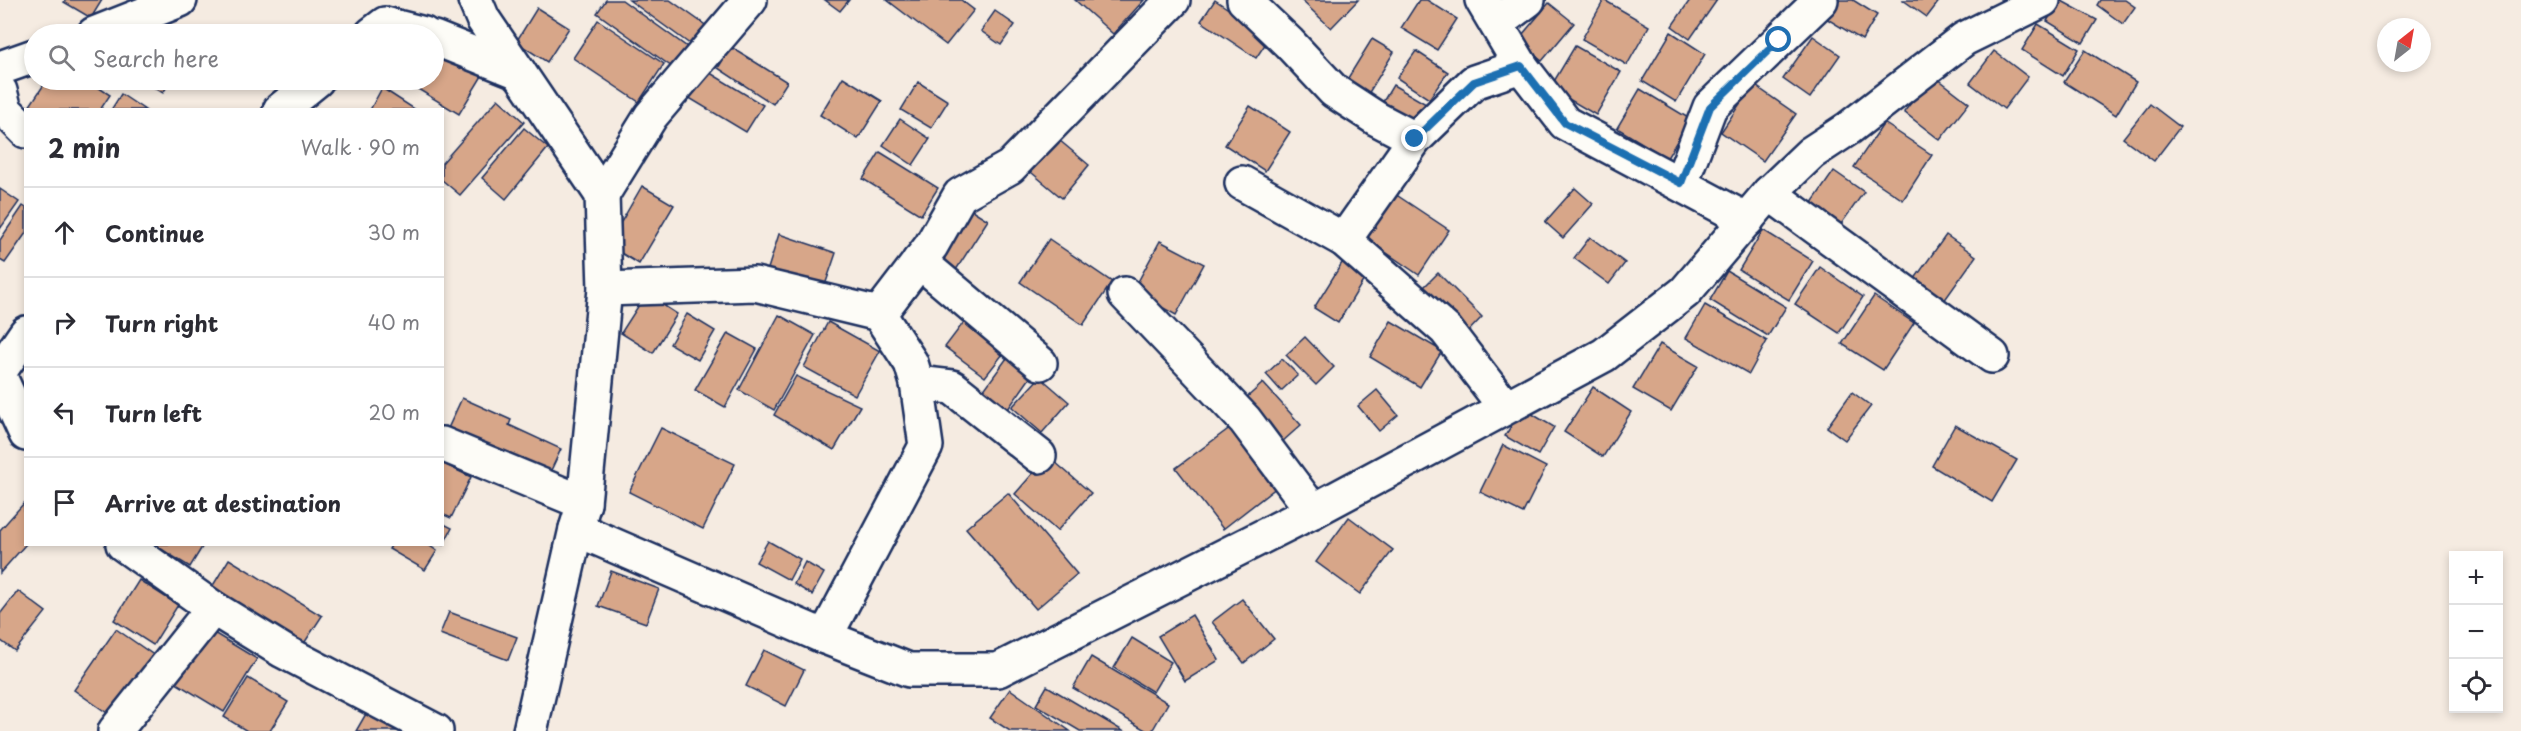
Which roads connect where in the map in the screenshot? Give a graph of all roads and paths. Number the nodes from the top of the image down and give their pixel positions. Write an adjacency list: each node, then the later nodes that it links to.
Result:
1 (180, 0): 10 (street)
2 (475, 0): 15 (street)
3 (750, 0): 24 (street)
4 (1173, 0): 27 (street)
5 (1244, 0): 20 (street)
6 (1528, 0): 9 (street)
7 (1821, 0): 22 (street)
8 (2043, 0): 23 (street)
9 (1490, 12): 13 (street)
10 (119, 24)
11 (444, 42): 15 (street)
12 (24, 60): 14 (street)
13 (1521, 66): 20 (street); 22 (street)
14 (0, 68)
15 (519, 72): 24 (street)
16 (305, 90): 18 (street)
17 (0, 91): 19 (street)
18 (282, 108)
19 (24, 128)
20 (1415, 139): 26 (street)
21 (1242, 183): 26 (street)
22 (1681, 183): 25 (street)
23 (1769, 193): 25 (street); 32 (street)
24 (602, 195): 28 (street)
25 (1747, 220): 37 (street)
26 (1344, 240): 37 (street)
27 (919, 261): 30 (street); 33 (street)
28 (605, 289): 30 (street); 42 (street)
29 (1125, 294): 41 (street)
30 (879, 314): 36 (street)
31 (24, 336): 34 (street)
32 (1992, 356)
33 (1040, 363)
34 (0, 371)
35 (0, 377): 38 (street)
36 (917, 382): 40 (street); 45 (street)
37 (1505, 406): 41 (street)
38 (24, 430)
39 (444, 445): 42 (street)
40 (1039, 456)
41 (1313, 511): 45 (street)
42 (580, 516): 45 (street); 48 (street)
43 (126, 546): 44 (street)
44 (213, 608): 46 (street); 47 (street)
45 (825, 637)
46 (115, 731)
47 (436, 731)
48 (530, 731)

